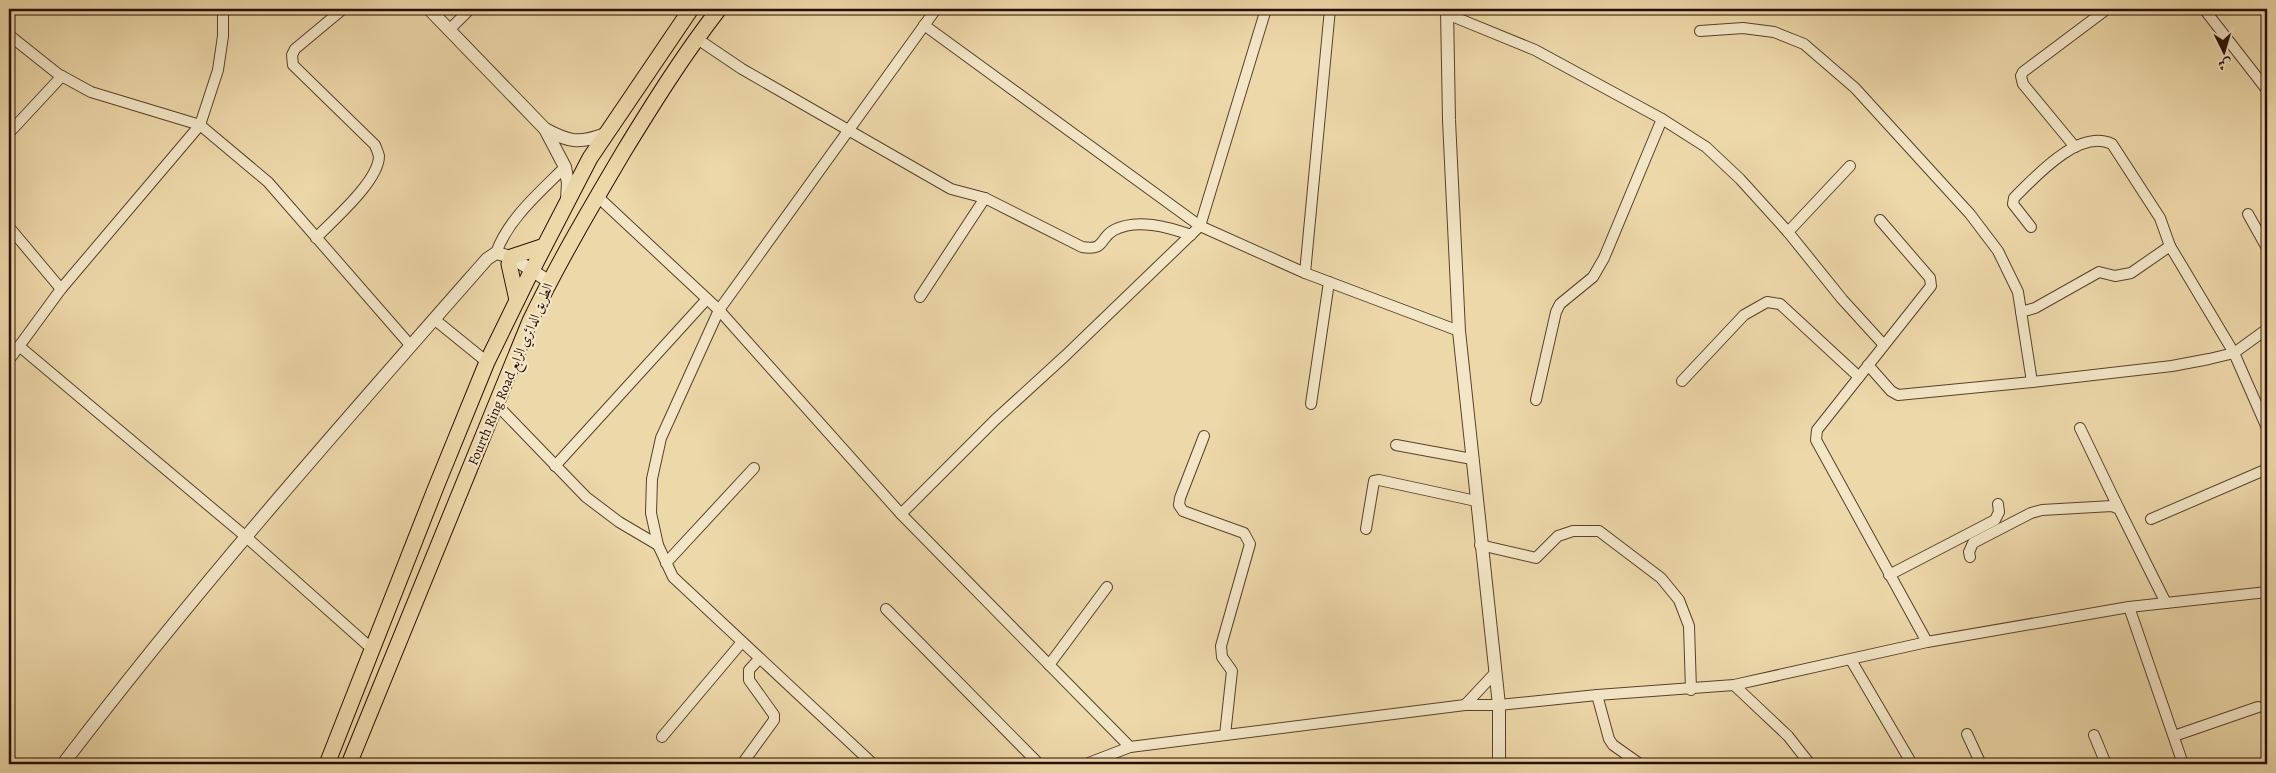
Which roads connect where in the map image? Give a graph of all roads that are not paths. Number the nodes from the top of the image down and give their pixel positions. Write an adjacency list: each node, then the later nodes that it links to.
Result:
1 (224, 9): 21 (street)
2 (343, 9): 39 (street)
3 (429, 9): 14 (street)
4 (470, 9): 14 (street)
5 (691, 9): 25 (main road)
6 (719, 9): 17 (main road, Fourth Ring Road الطريق الدائري الرابع)
7 (936, 9): 13 (street)
8 (1266, 9): 34 (street)
9 (1330, 9): 44 (street)
10 (2107, 9): 26 (street)
11 (2204, 9): 19 (street)
12 (1447, 11): 20 (street); 56 (street)
13 (924, 25): 23 (street); 34 (street)
14 (450, 29): 22 (street)
15 (1700, 31): 53 (street)
16 (9, 35): 18 (street)
17 (696, 38): 23 (street); 29 (main road, Fourth Ring Road الطريق الدائري الرابع)
18 (62, 76): 21 (street); 24 (street)
19 (2267, 90)
20 (1662, 119): 37 (street); 67 (street)
21 (200, 125): 39 (street); 48 (street)
22 (545, 129): 25 (street); 28 (street)
23 (849, 130): 30 (street); 52 (street)
24 (9, 133)
25 (605, 134): 31 (main road)
26 (2075, 147): 35 (street); 41 (street)
27 (1850, 166): 37 (street)
28 (565, 167): 31 (street); 43 (street)
29 (597, 196): 47 (main road, Fourth Ring Road الطريق الدائري الرابع); 50 (street)
30 (985, 198): 38 (street); 49 (street)
31 (567, 202): 40 (main road)
32 (2248, 214): 42 (street)
33 (1880, 220): 57 (street)
34 (1200, 226): 38 (street); 44 (street)
35 (2031, 226)
36 (9, 227): 48 (street)
37 (1788, 232): 57 (street)
38 (1191, 235): 81 (street)
39 (316, 238): 59 (street)
40 (544, 246): 43 (main road); 45 (main road)
41 (2170, 246): 53 (street); 60 (street)
42 (2267, 248)
43 (505, 257): 45 (street); 51 (main road); 54 (street)
44 (1305, 273): 46 (street)
45 (530, 274): 47 (street); 51 (main road)
46 (1329, 282): 56 (street); 69 (street)
47 (548, 286): 68 (main road, Fourth Ring Road الطريق الدائري الرابع)
48 (61, 289): 58 (street)
49 (920, 297)
50 (707, 299): 52 (street); 75 (street)
51 (517, 300): 62 (main road)
52 (718, 310): 81 (street); 85 (street)
53 (2021, 312): 66 (street)
54 (434, 319): 59 (street); 62 (street)
55 (2267, 329): 60 (street)
56 (1460, 330): 74 (street)
57 (1884, 344): 63 (street)
58 (19, 346): 61 (street); 84 (street)
59 (411, 346): 84 (street)
60 (2234, 353): 66 (street); 71 (street)
61 (9, 360)
62 (487, 362): 97 (main road)
63 (1868, 365): 64 (street); 66 (street)
64 (1859, 377): 65 (street); 89 (street)
65 (1682, 382)
66 (2032, 382)
67 (1536, 400)
68 (496, 404): 75 (street); 116 (main road, Fourth Ring Road الطريق الدائري الرابع)
69 (1311, 404)
70 (2080, 428): 80 (street)
71 (2267, 428)
72 (1204, 436): 109 (street)
73 (1396, 445): 74 (street)
74 (1472, 459): 78 (street)
75 (555, 466): 85 (street)
76 (754, 468): 88 (street)
77 (2267, 469): 82 (street)
78 (1476, 501): 83 (street); 86 (street)
79 (1998, 504): 89 (street)
80 (2119, 509): 87 (street); 92 (street)
81 (901, 514): 100 (street)
82 (2151, 519)
83 (1366, 529)
84 (245, 536): 97 (street); 114 (street)
85 (658, 545): 88 (street)
86 (1480, 545): 101 (street); 103 (street)
87 (1970, 557)
88 (666, 563): 95 (street)
89 (1889, 575): 96 (street)
90 (1107, 587): 100 (street)
91 (2267, 592): 92 (street)
92 (2166, 603): 93 (street)
93 (2129, 607): 96 (street); 111 (street)
94 (886, 609): 119 (street)
95 (742, 642): 98 (street); 112 (street)
96 (1927, 642): 99 (street)
97 (372, 649): 115 (main road)
98 (759, 660): 117 (street); 118 (street)
99 (1851, 660): 102 (street); 124 (street)
100 (1049, 665): 113 (street)
101 (1495, 673): 105 (street); 106 (street)
102 (1734, 685): 103 (street); 123 (street)
103 (1691, 690): 104 (street)
104 (1597, 695): 106 (street); 122 (street)
105 (1465, 705): 106 (street); 109 (street)
106 (1499, 705): 121 (street)
107 (2258, 707): 111 (street)
108 (1967, 734): 125 (street)
109 (1225, 735): 113 (street)
110 (2094, 735): 126 (street)
111 (2174, 736): 127 (street)
112 (662, 737)
113 (1130, 747): 120 (street)
114 (63, 764)
115 (327, 764)
116 (349, 764)
117 (742, 764)
118 (873, 764)
119 (1039, 764)
120 (1086, 764)
121 (1499, 764)
122 (1640, 764)
123 (1810, 764)
124 (1912, 764)
125 (1979, 764)
126 (2106, 764)
127 (2183, 764)

